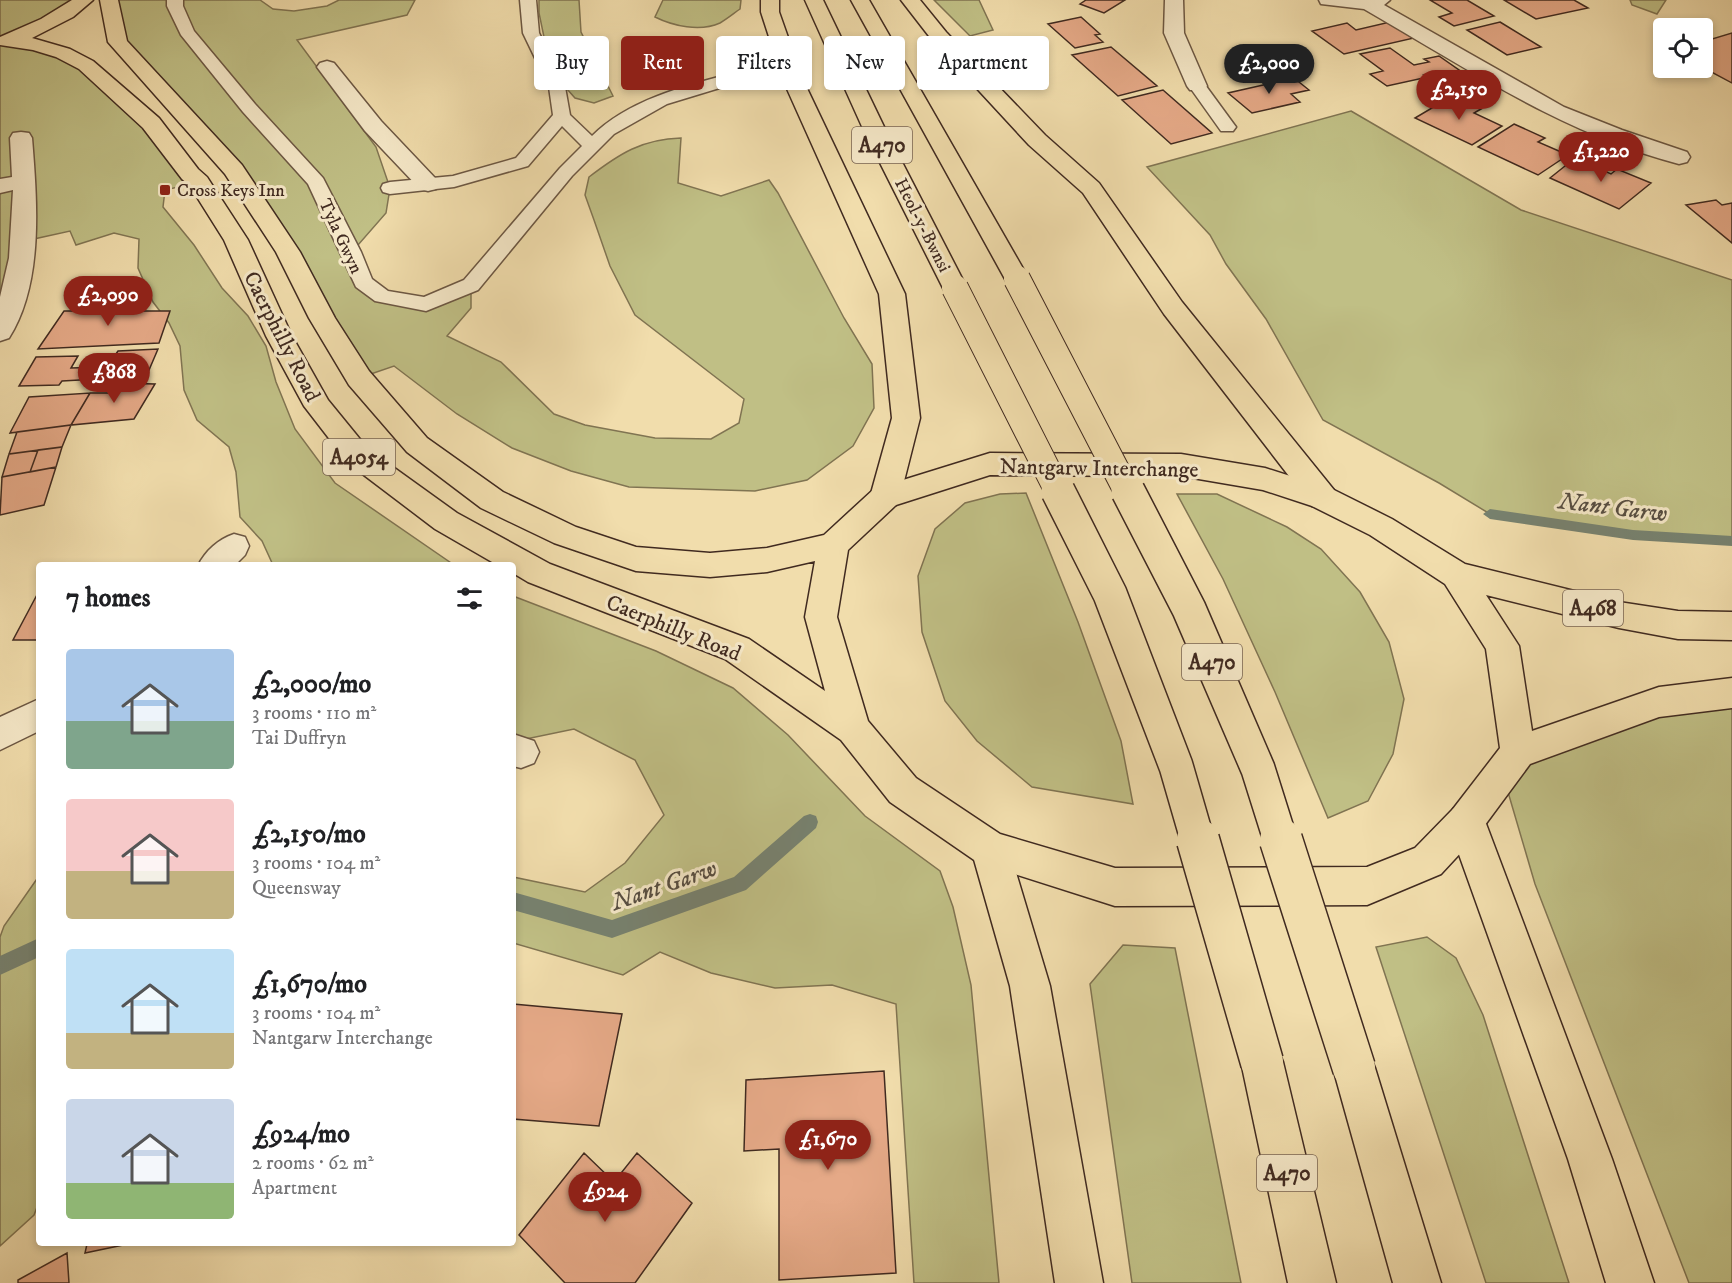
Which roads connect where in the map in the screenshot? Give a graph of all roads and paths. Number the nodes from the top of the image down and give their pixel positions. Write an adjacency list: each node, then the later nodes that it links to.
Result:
1 (84, 0): 12 (main road, A4054)
2 (109, 0): 30 (main road, Caerphilly Road / A4054)
3 (175, 0): 21 (lane, Tyla Gwyn)
4 (528, 0): 18 (lane)
5 (770, 0): 28 (main road)
6 (814, 0): 41 (main road, Heol-y-Bwnsi / A470, bridge)
7 (860, 0): 42 (main road, A470, bridge)
8 (910, 0): 29 (main road)
9 (1174, 0): 15 (street)
10 (1328, 0): 11 (street)
11 (1375, 2): 17 (street)
12 (3, 42): 35 (main road, Caerphilly Road / A4054)
13 (327, 67): 24 (street)
14 (716, 83): 21 (lane, Tyla Gwyn)
15 (1197, 86): 19 (lane)
16 (1556, 90): 17 (street)
17 (1533, 98): 22 (street)
18 (562, 116): 21 (lane); 24 (lane)
19 (1227, 126)
20 (21, 138): 23 (street)
21 (592, 146)
22 (1679, 157)
23 (24, 181): 25 (street); 27 (street)
24 (428, 184): 26 (lane)
25 (0, 186)
26 (390, 188)
27 (0, 332)
28 (885, 497): 29 (main road, Nantgarw Interchange); 30 (main road, Nantgarw Interchange)
29 (1323, 498): 31 (main road, Nantgarw Interchange)
30 (833, 545): 35 (main road)
31 (1456, 575): 32 (main road, A468); 37 (main road, Nantgarw Interchange)
32 (1732, 626)
33 (1732, 693): 37 (main road)
34 (36, 716): 36 (street)
35 (853, 729): 39 (main road)
36 (0, 734)
37 (1518, 752): 38 (main road)
38 (1466, 821): 39 (main road); 43 (main road)
39 (990, 849): 40 (main road)
40 (1078, 1283)
41 (1312, 1283)
42 (1417, 1283)
43 (1630, 1283)

